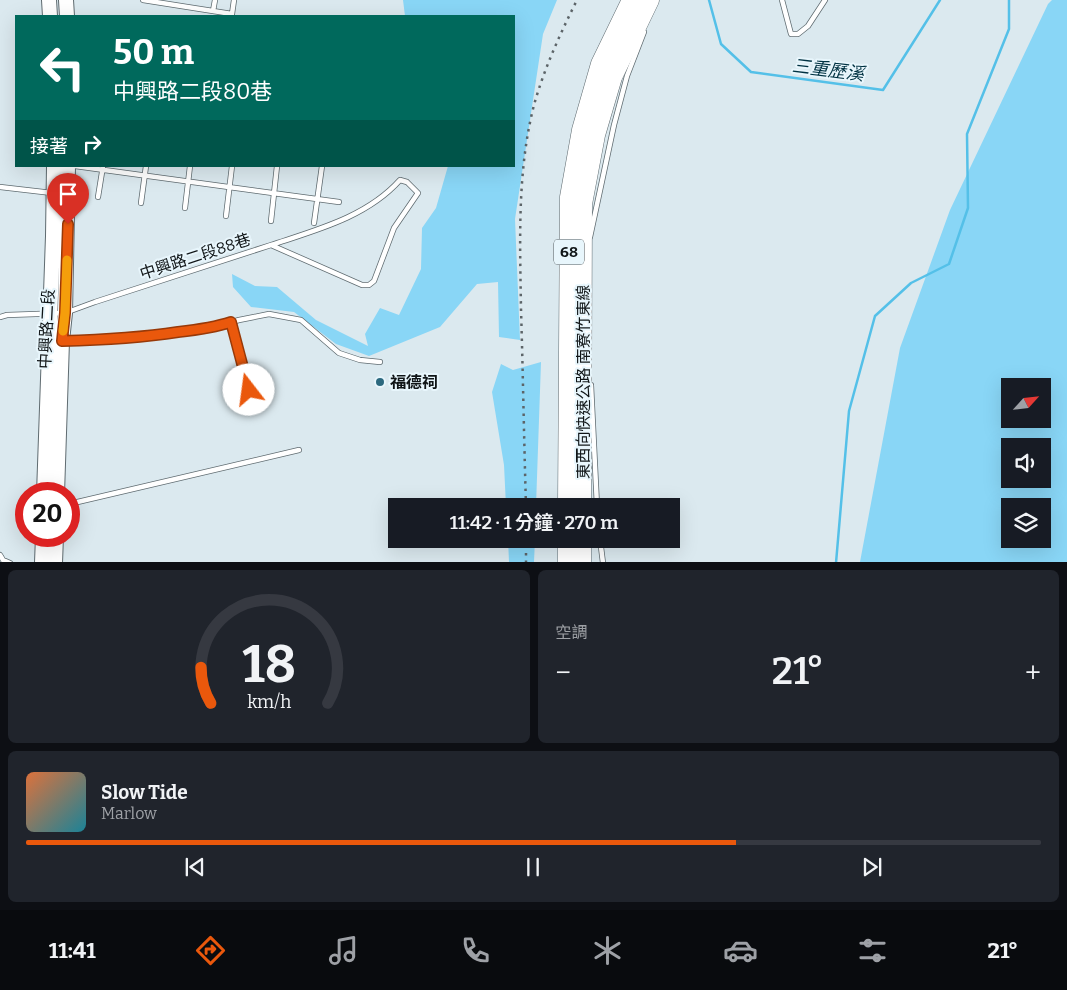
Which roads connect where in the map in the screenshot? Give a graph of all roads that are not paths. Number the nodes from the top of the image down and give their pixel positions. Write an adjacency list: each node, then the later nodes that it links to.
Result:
1 (49, 0): 11 (main road)
2 (66, 0): 12 (main road)
3 (143, 0): 9 (lane)
4 (215, 0): 9 (lane)
5 (234, 0): 13 (lane)
6 (654, 0): 10 (lane)
7 (782, 0): 8 (lane)
8 (825, 0)
9 (213, 11): 13 (lane)
10 (641, 11): 38 (lane); 53 (highway, 東西向快速公路 南寮竹東線 / 68); 54 (highway, 東西向快速公路 南寮竹東線 / 68)
11 (50, 15)
12 (67, 15)
13 (232, 15)
14 (54, 167): 28 (main road, 中興路二段)
15 (68, 167): 29 (main road, 中興路二段)
16 (88, 167): 22 (lane)
17 (146, 167): 23 (lane)
18 (190, 167): 24 (lane)
19 (232, 167): 26 (lane)
20 (277, 167): 27 (lane)
21 (322, 167): 31 (lane)
22 (102, 168): 23 (lane); 30 (lane)
23 (144, 176): 24 (lane); 33 (lane)
24 (188, 181): 26 (lane); 34 (lane)
25 (0, 187): 28 (lane)
26 (230, 187): 27 (lane); 35 (lane)
27 (275, 193): 31 (lane); 36 (lane)
28 (53, 194): 29 (lane); 42 (main road, 中興路二段)
29 (68, 195): 41 (main road, 中興路二段)
30 (98, 197)
31 (317, 199): 32 (lane); 37 (lane)
32 (338, 202)
33 (141, 203)
34 (185, 208)
35 (226, 216)
36 (271, 221)
37 (314, 223)
38 (590, 240)
39 (271, 245): 39 (lane, 中興路二段88巷); 41 (lane, 中興路二段88巷)
40 (589, 250): 45 (lane)
41 (65, 313): 42 (lane, 中興路二段88巷); 46 (main road, 中興路二段)
42 (50, 315): 43 (lane, 中興路二段88巷); 46 (main road, 中興路二段)
43 (0, 317)
44 (231, 322): 46 (lane); 47 (lane); 49 (lane)
45 (589, 338)
46 (56, 340): 51 (main road, 中興路二段); 52 (main road, 中興路二段)
47 (380, 362)
48 (590, 377): 55 (lane)
49 (254, 407)
50 (299, 450): 56 (lane)
51 (45, 482)
52 (57, 482)
53 (567, 498)
54 (582, 498)
55 (597, 498)
56 (80, 501)
57 (43, 547): 64 (main road)
58 (56, 547): 65 (main road)
59 (567, 548): 66 (highway)
60 (582, 548): 67 (highway)
61 (601, 548): 68 (lane)
62 (0, 555): 63 (lane)
63 (10, 562)
64 (42, 562)
65 (55, 562)
66 (567, 562)
67 (582, 562)
68 (603, 562)

